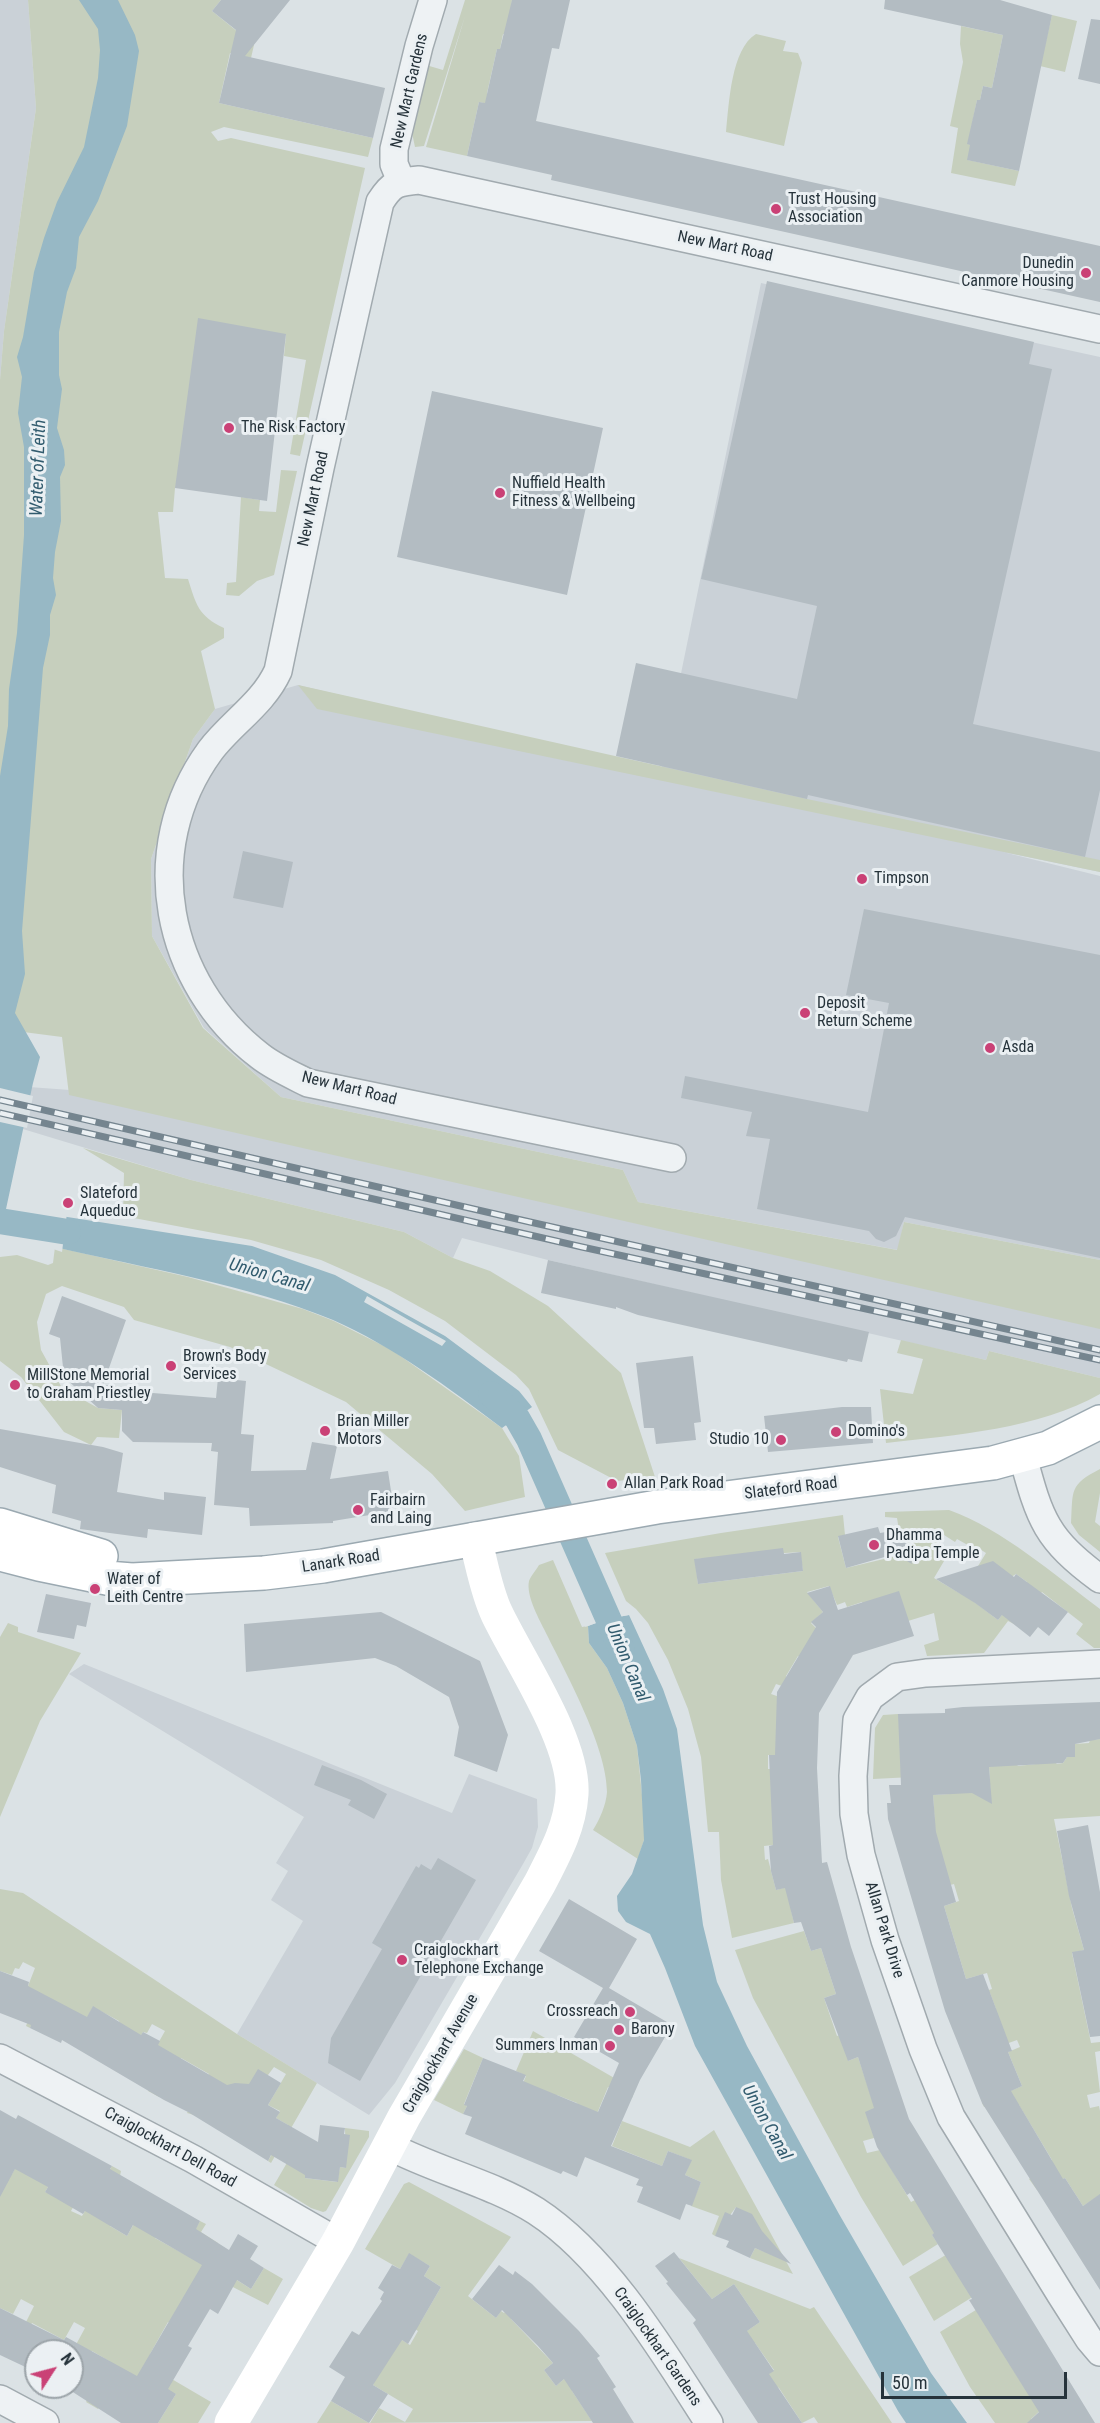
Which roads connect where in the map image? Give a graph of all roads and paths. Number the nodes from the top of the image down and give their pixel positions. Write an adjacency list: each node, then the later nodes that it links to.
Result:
1 (433, 0): 2 (street, New Mart Gardens)
2 (401, 182): 3 (street, New Mart Road); 4 (street, New Mart Road)
3 (1100, 329)
4 (672, 1158)
5 (1100, 1422): 6 (main road, Slateford Road)
6 (1023, 1456): 8 (main road, Slateford Road); 11 (street)
7 (0, 1526): 10 (main road, Lanark Road)
8 (475, 1539): 10 (main road, Lanark Road); 14 (main road, Craiglockhart Avenue)
9 (0, 1554): 10 (main road, Lanark Road)
10 (206, 1576)
11 (1100, 1579)
12 (1100, 1664): 16 (street, Allan Park Drive)
13 (0, 2058): 15 (street, Craiglockhart Dell Road)
14 (389, 2146): 15 (main road, Craiglockhart Avenue); 20 (street, Craiglockhart Gardens)
15 (338, 2242): 19 (main road, Craiglockhart Avenue)
16 (1100, 2352)
17 (0, 2399): 18 (street)
18 (45, 2423)
19 (231, 2423)
20 (709, 2423)

